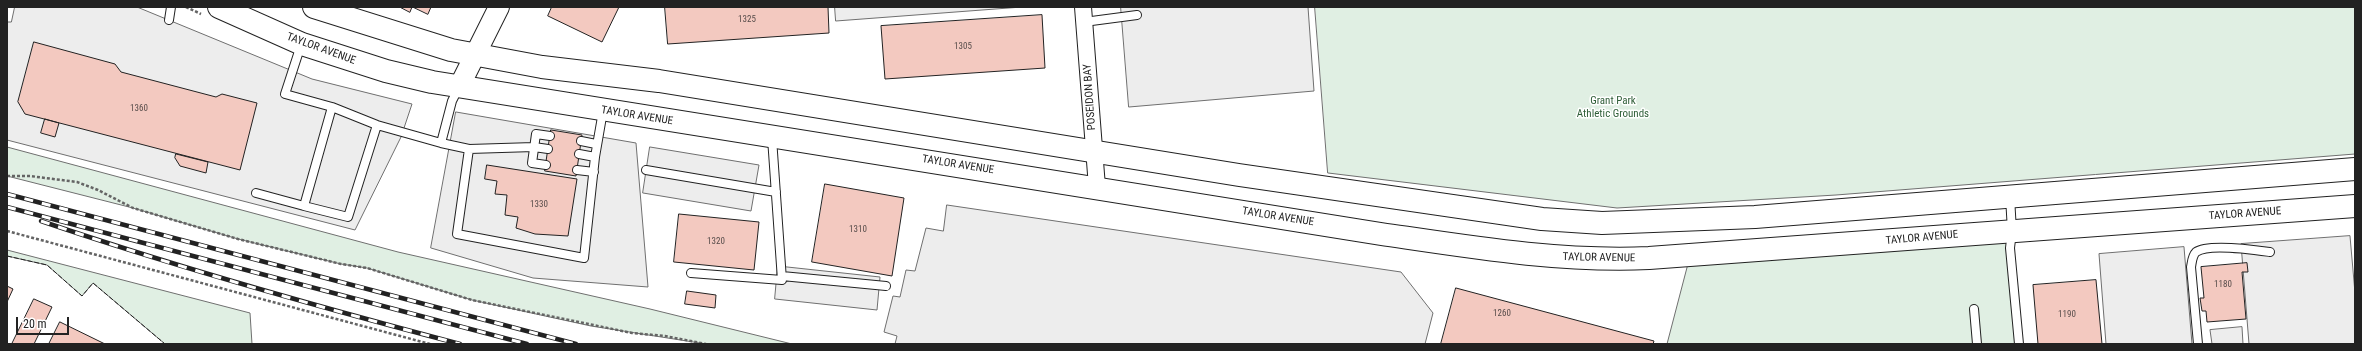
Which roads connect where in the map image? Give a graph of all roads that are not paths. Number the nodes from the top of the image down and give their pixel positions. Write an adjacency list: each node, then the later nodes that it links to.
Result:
1 (171, 7): 7 (lane)
2 (219, 7): 8 (main road, TAYLOR AVENUE)
3 (314, 7): 9 (main road)
4 (499, 7): 9 (street)
5 (1083, 14): 6 (lane); 22 (street, POSEIDON BAY)
6 (1136, 15)
7 (169, 20)
8 (302, 44): 10 (main road, TAYLOR AVENUE); 11 (lane)
9 (476, 55): 10 (street); 22 (main road)
10 (459, 87): 12 (main road, TAYLOR AVENUE); 17 (lane)
11 (332, 107): 13 (lane); 34 (lane)
12 (602, 111): 15 (main road, TAYLOR AVENUE); 18 (lane)
13 (377, 125): 17 (lane); 34 (lane)
14 (550, 136): 19 (lane)
15 (772, 137): 30 (main road, TAYLOR AVENUE); 31 (lane)
16 (581, 141): 18 (lane)
17 (441, 143): 20 (lane)
18 (596, 144): 24 (lane)
19 (534, 147): 20 (lane); 21 (lane); 25 (lane)
20 (469, 149): 29 (lane)
21 (548, 150)
22 (1094, 151): 30 (street, POSEIDON BAY); 33 (main road)
23 (580, 154): 24 (lane)
24 (595, 157): 29 (lane)
25 (546, 165)
26 (2355, 169): 33 (main road)
27 (577, 170): 29 (lane)
28 (646, 170): 31 (lane)
29 (594, 172)
30 (1097, 187): 36 (main road, TAYLOR AVENUE)
31 (776, 192): 39 (lane)
32 (256, 193): 34 (lane)
33 (2010, 196): 36 (lane)
34 (304, 206)
35 (2355, 206): 36 (main road, TAYLOR AVENUE)
36 (2012, 231): 43 (lane)
37 (2270, 252): 44 (lane)
38 (691, 273): 39 (lane)
39 (782, 276): 40 (lane)
40 (886, 286)
41 (1974, 309): 42 (lane)
42 (1977, 344)
43 (2019, 344)
44 (2198, 344)

